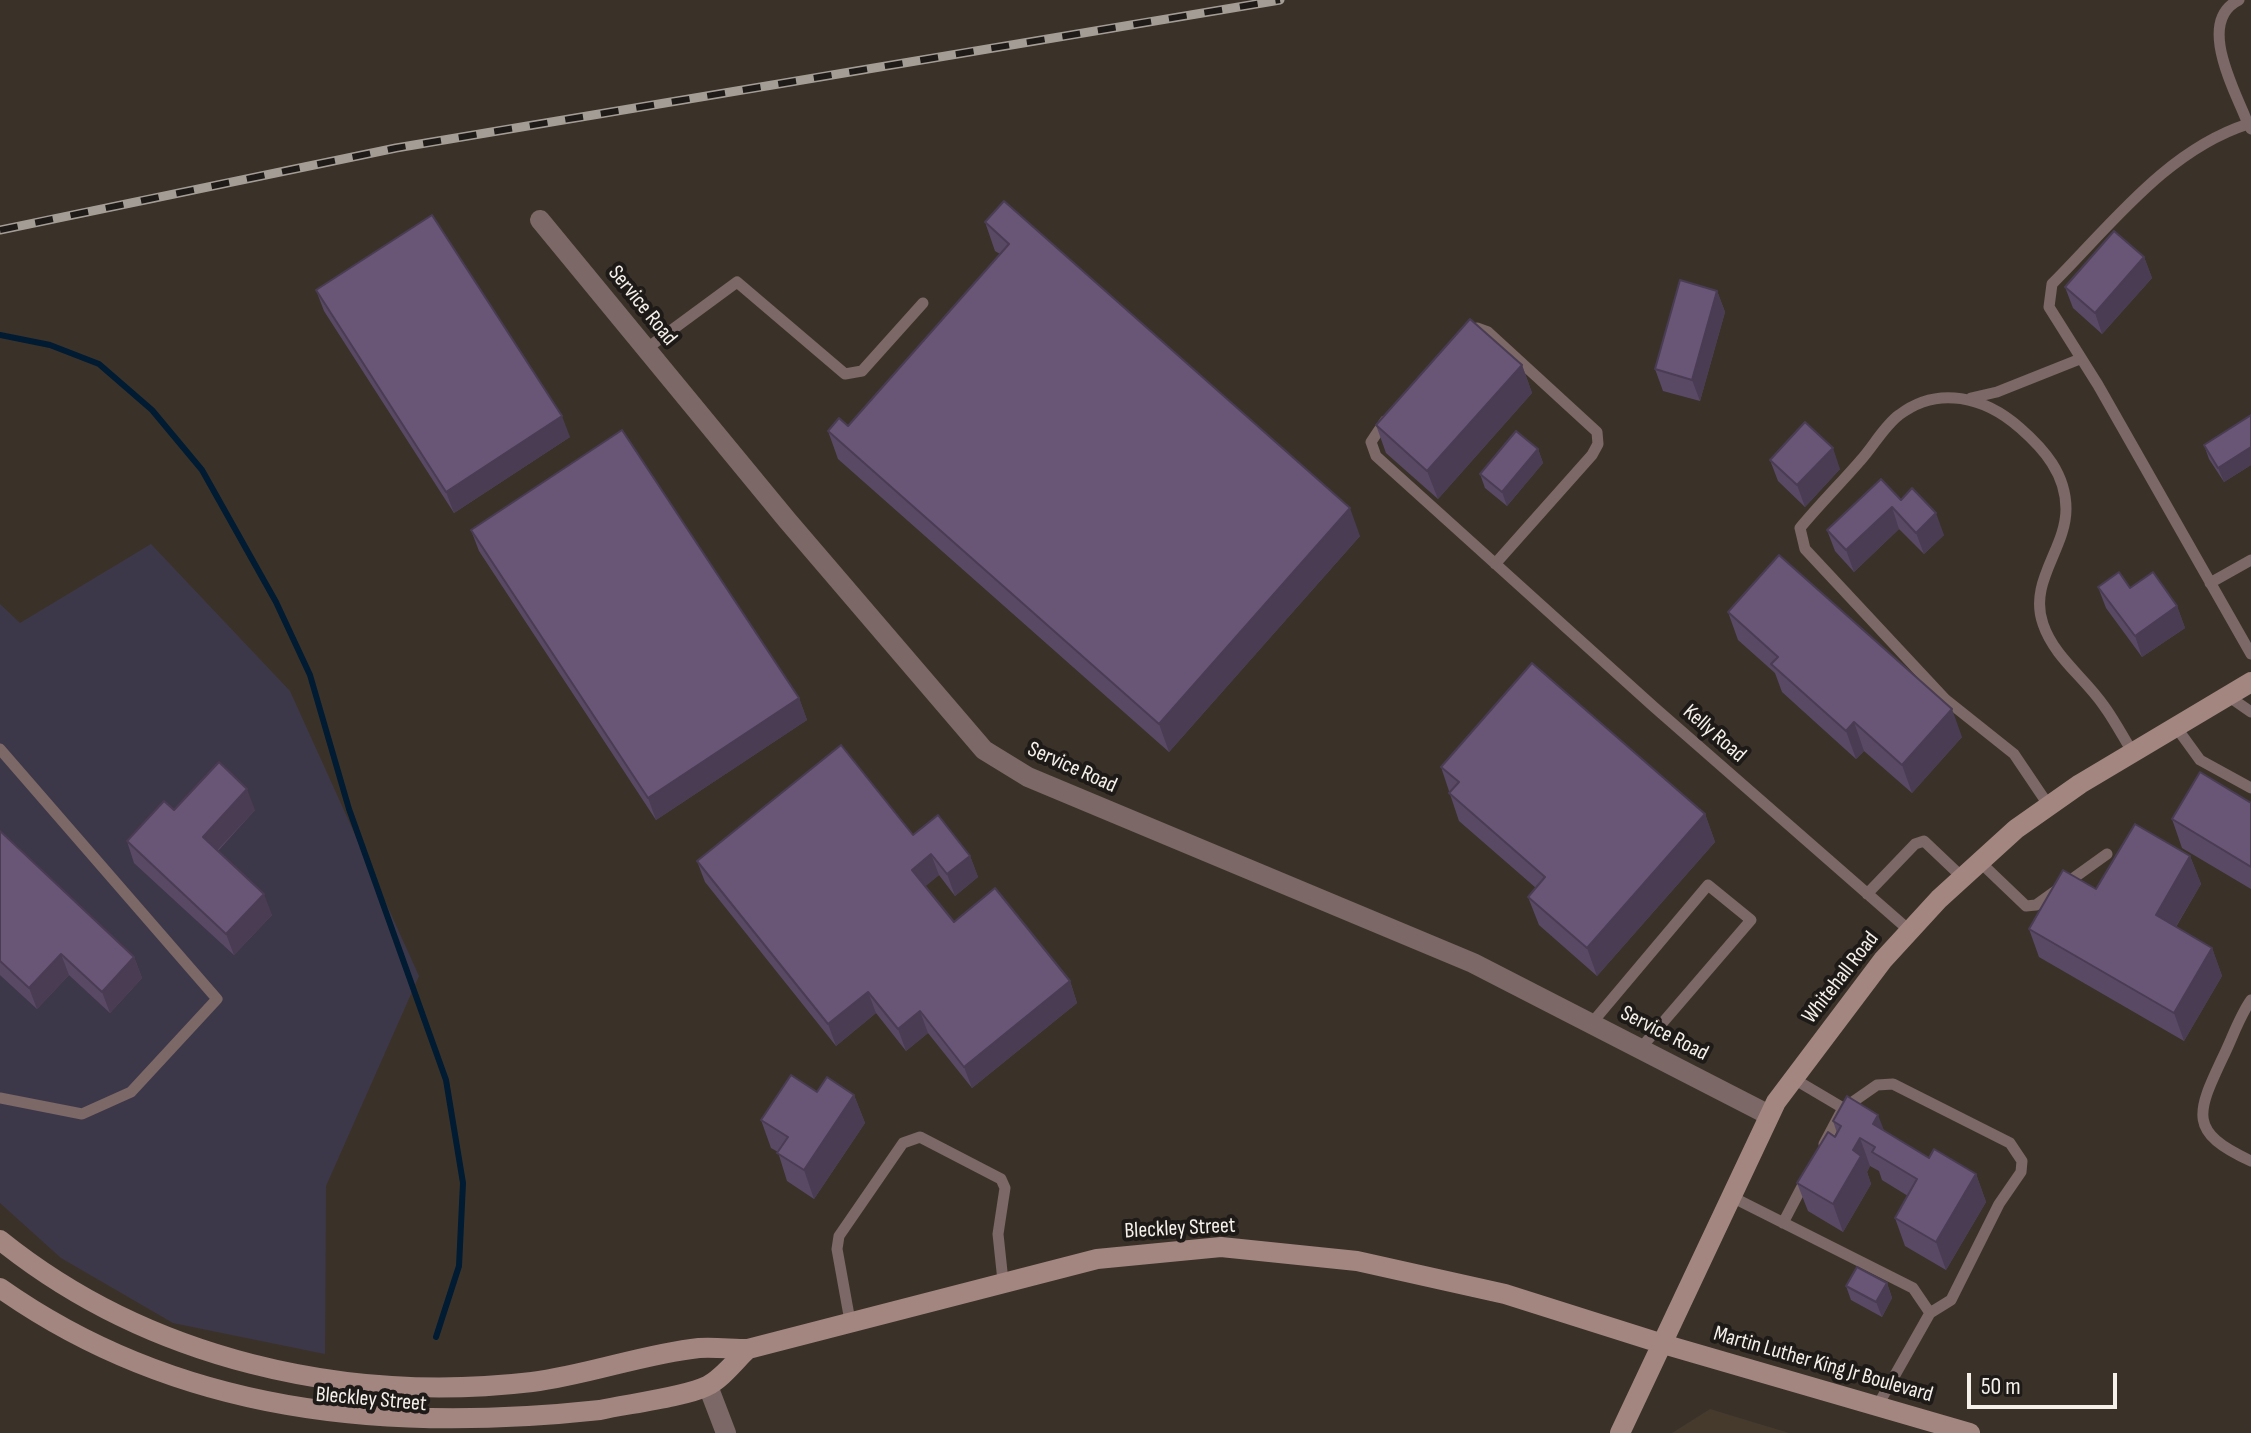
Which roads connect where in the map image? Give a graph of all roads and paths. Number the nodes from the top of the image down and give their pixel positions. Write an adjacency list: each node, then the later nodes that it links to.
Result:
1 (2239, 0): 2 (lane)
2 (2249, 127): 7 (lane)
3 (540, 220): 6 (street, Service Road)
4 (923, 303): 6 (lane)
5 (1459, 342): 11 (lane)
6 (646, 349): 28 (street, Service Road)
7 (2080, 359): 8 (lane); 12 (lane)
8 (1966, 399): 19 (lane); 21 (lane)
9 (1398, 407): 11 (lane, Kelly Road)
10 (2251, 560): 12 (lane)
11 (1495, 564): 25 (lane, Kelly Road)
12 (2210, 583): 13 (lane)
13 (2251, 654)
14 (2251, 682): 15 (street, Whitehall Road)
15 (2228, 696): 16 (lane); 17 (street, Whitehall Road)
16 (2251, 712)
17 (2176, 727): 19 (street, Whitehall Road); 20 (lane)
18 (0, 749): 31 (lane)
19 (2133, 753): 21 (street, Whitehall Road)
20 (2251, 788)
21 (2049, 806): 23 (street, Whitehall Road)
22 (2107, 854): 23 (lane)
23 (1980, 862): 24 (street, Whitehall Road)
24 (1963, 878): 25 (lane); 26 (street, Whitehall Road)
25 (1867, 894): 26 (lane, Kelly Road)
26 (1910, 931): 30 (street, Whitehall Road)
27 (2251, 1000): 34 (lane)
28 (1591, 1024): 29 (street, Service Road); 29 (lane)
29 (1640, 1049): 33 (street, Service Road)
30 (1794, 1079): 32 (lane); 33 (street, Whitehall Road)
31 (0, 1098)
32 (1843, 1108): 36 (lane); 40 (lane)
33 (1769, 1115): 35 (street, Whitehall Road)
34 (2251, 1161)
35 (1730, 1196): 36 (lane); 42 (street, Whitehall Road)
36 (1783, 1223): 40 (lane)
37 (0, 1240): 43 (street, Bleckley Street)
38 (1003, 1281): 41 (street, Bleckley Street); 41 (lane); 42 (street, Bleckley Street)
39 (0, 1288): 44 (street, Bleckley Street)
40 (1930, 1313): 45 (lane)
41 (850, 1321): 43 (street, Bleckley Street)
42 (1663, 1344): 45 (street, Martin Luther King Jr Boulevard); 47 (street, Whitehall Road)
43 (748, 1349): 44 (street, Bleckley Street)
44 (708, 1386): 46 (street)
45 (1878, 1405): 48 (street, Martin Luther King Jr Boulevard)
46 (726, 1433)
47 (1620, 1433)
48 (1970, 1433)

